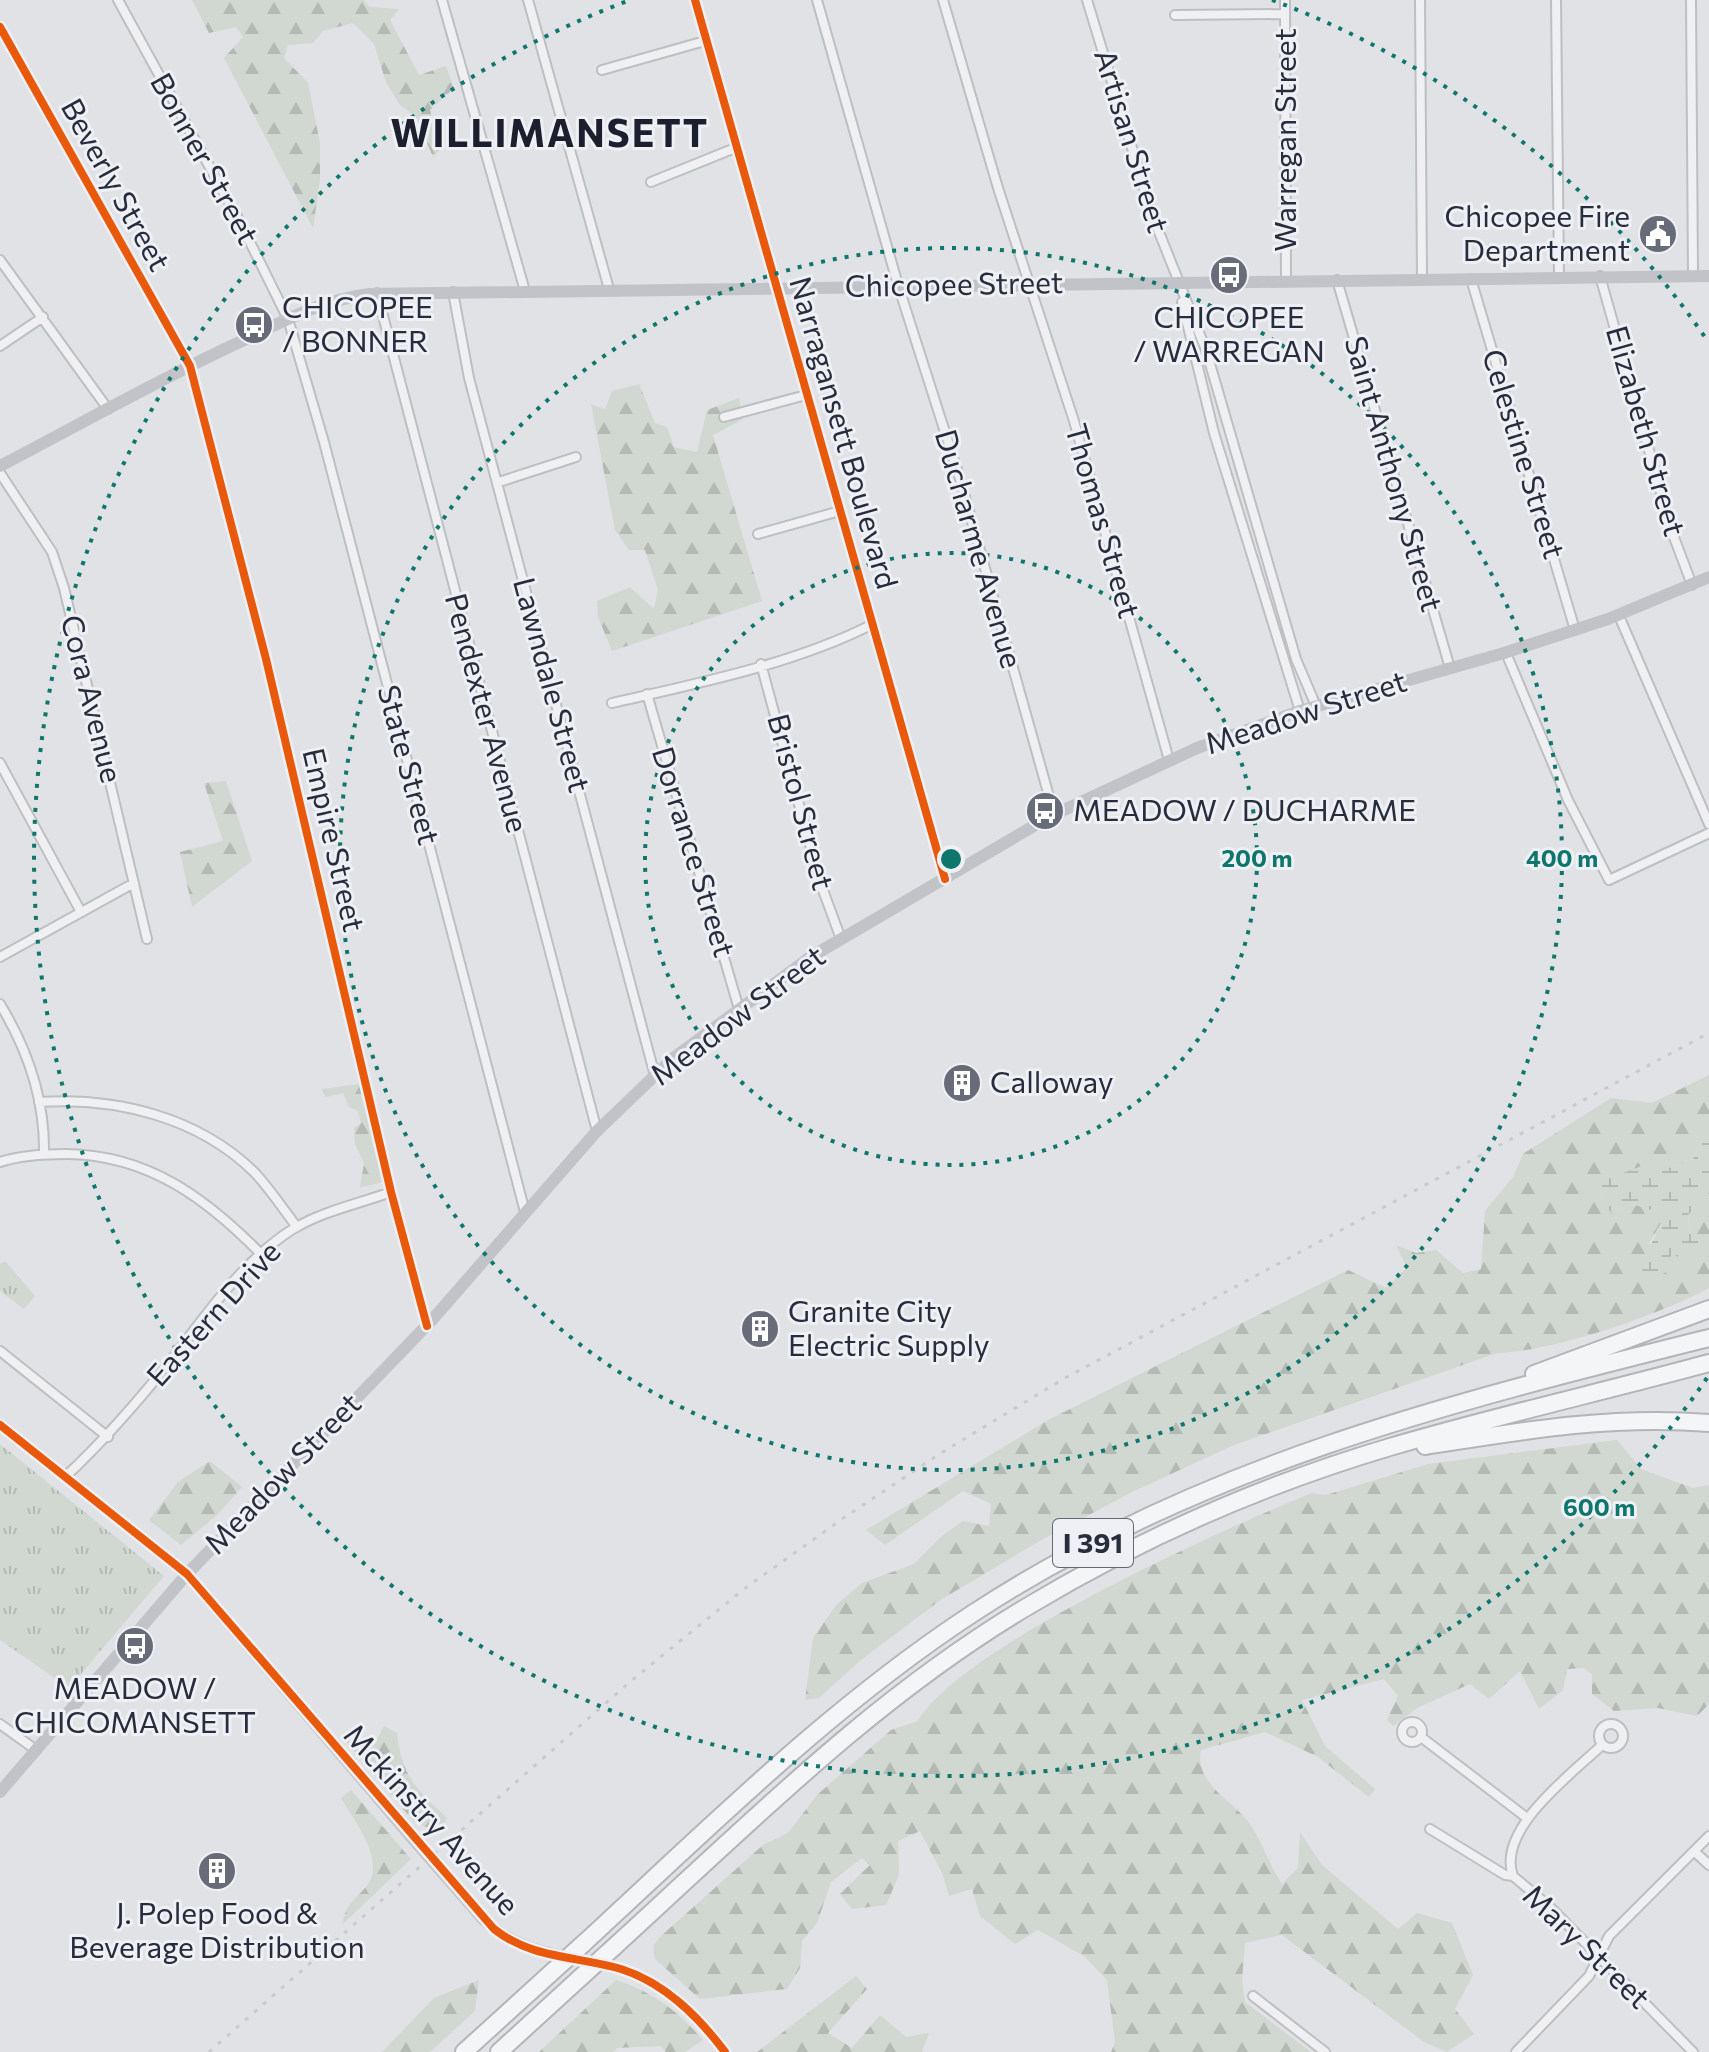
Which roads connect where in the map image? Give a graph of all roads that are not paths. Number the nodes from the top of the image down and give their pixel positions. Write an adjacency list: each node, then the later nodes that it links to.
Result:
1 (118, 0): 37 (street, Bonner Street)
2 (442, 0): 33 (street)
3 (528, 0): 32 (street)
4 (695, 0): 15 (street, Narragansett Boulevard)
5 (817, 0): 30 (street, Ducharme Avenue)
6 (943, 0): 29 (street, Thomas Street)
7 (1087, 0): 28 (street, Artisan Street)
8 (1285, 0): 12 (street, Warregan Street)
9 (1420, 0): 24 (street)
10 (1556, 0): 23 (street)
11 (1691, 0): 21 (street)
12 (1285, 14): 13 (street); 27 (street, Warregan Street)
13 (1175, 15)
14 (0, 27): 39 (street, Beverly Street)
15 (705, 41): 16 (street); 17 (street, Narragansett Boulevard)
16 (602, 70)
17 (735, 148): 18 (street); 31 (street, Narragansett Boulevard)
18 (651, 182)
19 (0, 260): 36 (street)
20 (1600, 276): 21 (main road, Chicopee Street); 23 (main road, Chicopee Street); 54 (street, Elizabeth Street)
21 (1693, 276): 22 (main road, Chicopee Street)
22 (1709, 276)
23 (1559, 277): 25 (main road, Chicopee Street)
24 (1422, 279): 25 (main road, Chicopee Street); 26 (main road, Chicopee Street)
25 (1471, 279): 59 (street, Celestine Street)
26 (1337, 280): 27 (main road, Chicopee Street); 62 (street, Saint Anthony Street)
27 (1286, 281): 28 (main road, Chicopee Street)
28 (1177, 282): 29 (main road, Chicopee Street); 41 (street); 42 (street)
29 (1031, 284): 30 (main road, Chicopee Street); 67 (street, Thomas Street)
30 (898, 285): 31 (main road, Chicopee Street); 69 (street, Ducharme Avenue)
31 (775, 287): 32 (main road, Chicopee Street); 40 (street, Narragansett Boulevard)
32 (609, 289): 33 (main road, Chicopee Street)
33 (525, 291): 34 (main road, Chicopee Street)
34 (453, 292): 35 (main road, Chicopee Street); 48 (street, Lawndale Street)
35 (377, 293): 37 (main road, Chicopee Street); 82 (street, Pendexter Avenue)
36 (43, 317): 38 (street); 43 (street)
37 (288, 319): 39 (main road, Chicopee Street); 86 (street, State Street)
38 (0, 346)
39 (190, 366): 43 (main road, Chicopee Street); 85 (street, Empire Street)
40 (806, 395): 44 (street); 51 (street, Narragansett Boulevard)
41 (1218, 395): 42 (street); 49 (street)
42 (1204, 397): 50 (street)
43 (108, 409): 46 (main road, Chicopee Street)
44 (724, 417)
45 (576, 457): 48 (street)
46 (0, 466)
47 (0, 473): 73 (street, Cora Avenue)
48 (499, 482): 80 (street, Lawndale Street)
49 (1247, 493): 50 (street); 55 (street)
50 (1233, 497): 56 (street)
51 (840, 511): 52 (street); 58 (street, Narragansett Boulevard)
52 (758, 534)
53 (1709, 577): 54 (main road, Meadow Street)
54 (1692, 585): 57 (main road, Meadow Street)
55 (1274, 586): 56 (street); 65 (street)
56 (1261, 590): 66 (street)
57 (1619, 616): 59 (main road, Meadow Street); 70 (street)
58 (873, 624): 61 (street); 72 (street, Narragansett Boulevard)
59 (1575, 630): 60 (main road, Meadow Street)
60 (1506, 653): 62 (main road, Meadow Street); 71 (street)
61 (761, 664): 63 (street); 76 (street, Bristol Street)
62 (1450, 668): 65 (main road, Meadow Street)
63 (647, 694): 64 (street); 79 (street, Dorrance Street)
64 (612, 703)
65 (1316, 706): 66 (main road, Meadow Street)
66 (1300, 711): 67 (main road, Meadow Street)
67 (1169, 760): 69 (main road, Meadow Street)
68 (0, 763): 74 (street)
69 (1054, 814): 72 (main road, Meadow Street)
70 (1709, 824)
71 (1709, 833)
72 (945, 879): 76 (main road, Meadow Street)
73 (134, 883): 74 (street); 75 (street, Cora Avenue)
74 (81, 912): 77 (street)
75 (147, 939)
76 (841, 939): 79 (main road, Meadow Street)
77 (0, 957)
78 (0, 1004): 81 (street)
79 (739, 1009): 80 (main road, Meadow Street)
80 (655, 1076): 82 (main road, Meadow Street)
81 (39, 1102): 83 (street); 87 (street)
82 (597, 1131): 86 (main road, Meadow Street)
83 (44, 1154): 84 (street); 88 (street)
84 (0, 1162)
85 (391, 1192): 87 (street, Eastern Drive); 90 (street, Empire Street)
86 (525, 1212): 90 (main road, Meadow Street)
87 (297, 1227): 88 (street, Eastern Drive)
88 (262, 1255): 97 (street, Eastern Drive)
89 (1709, 1309): 94 (highway)
90 (427, 1326): 100 (main road, Meadow Street)
91 (1709, 1338): 94 (highway, I 391)
92 (0, 1351): 97 (street)
93 (1709, 1363): 98 (highway, I 391)
94 (1440, 1408): 114 (highway, I 391, bridge)
95 (1709, 1423): 98 (highway)
96 (0, 1425): 99 (main road)
97 (108, 1437): 99 (street, Eastern Drive)
98 (1360, 1456): 115 (highway, I 391, bridge)
99 (65, 1477): 100 (main road)
100 (187, 1574): 104 (main road, Meadow Street); 116 (main road, Mckinstry Avenue, bridge)
101 (0, 1724): 104 (street)
102 (1421, 1737): 106 (street)
103 (1602, 1745): 106 (street)
104 (36, 1750): 105 (main road, Meadow Street)
105 (0, 1792)
106 (1527, 1818): 111 (street)
107 (1430, 1829): 111 (street, Mary Street)
108 (1709, 1836): 109 (street)
109 (1694, 1851): 110 (street); 112 (street)
110 (1709, 1865)
111 (1513, 1876): 112 (street, Mary Street)
112 (1597, 1956): 118 (street); 119 (street, Mary Street)
113 (1253, 1996): 117 (street)
114 (464, 2052)
115 (499, 2052)
116 (725, 2052)
117 (1325, 2052)
118 (1516, 2052)
119 (1693, 2052)

